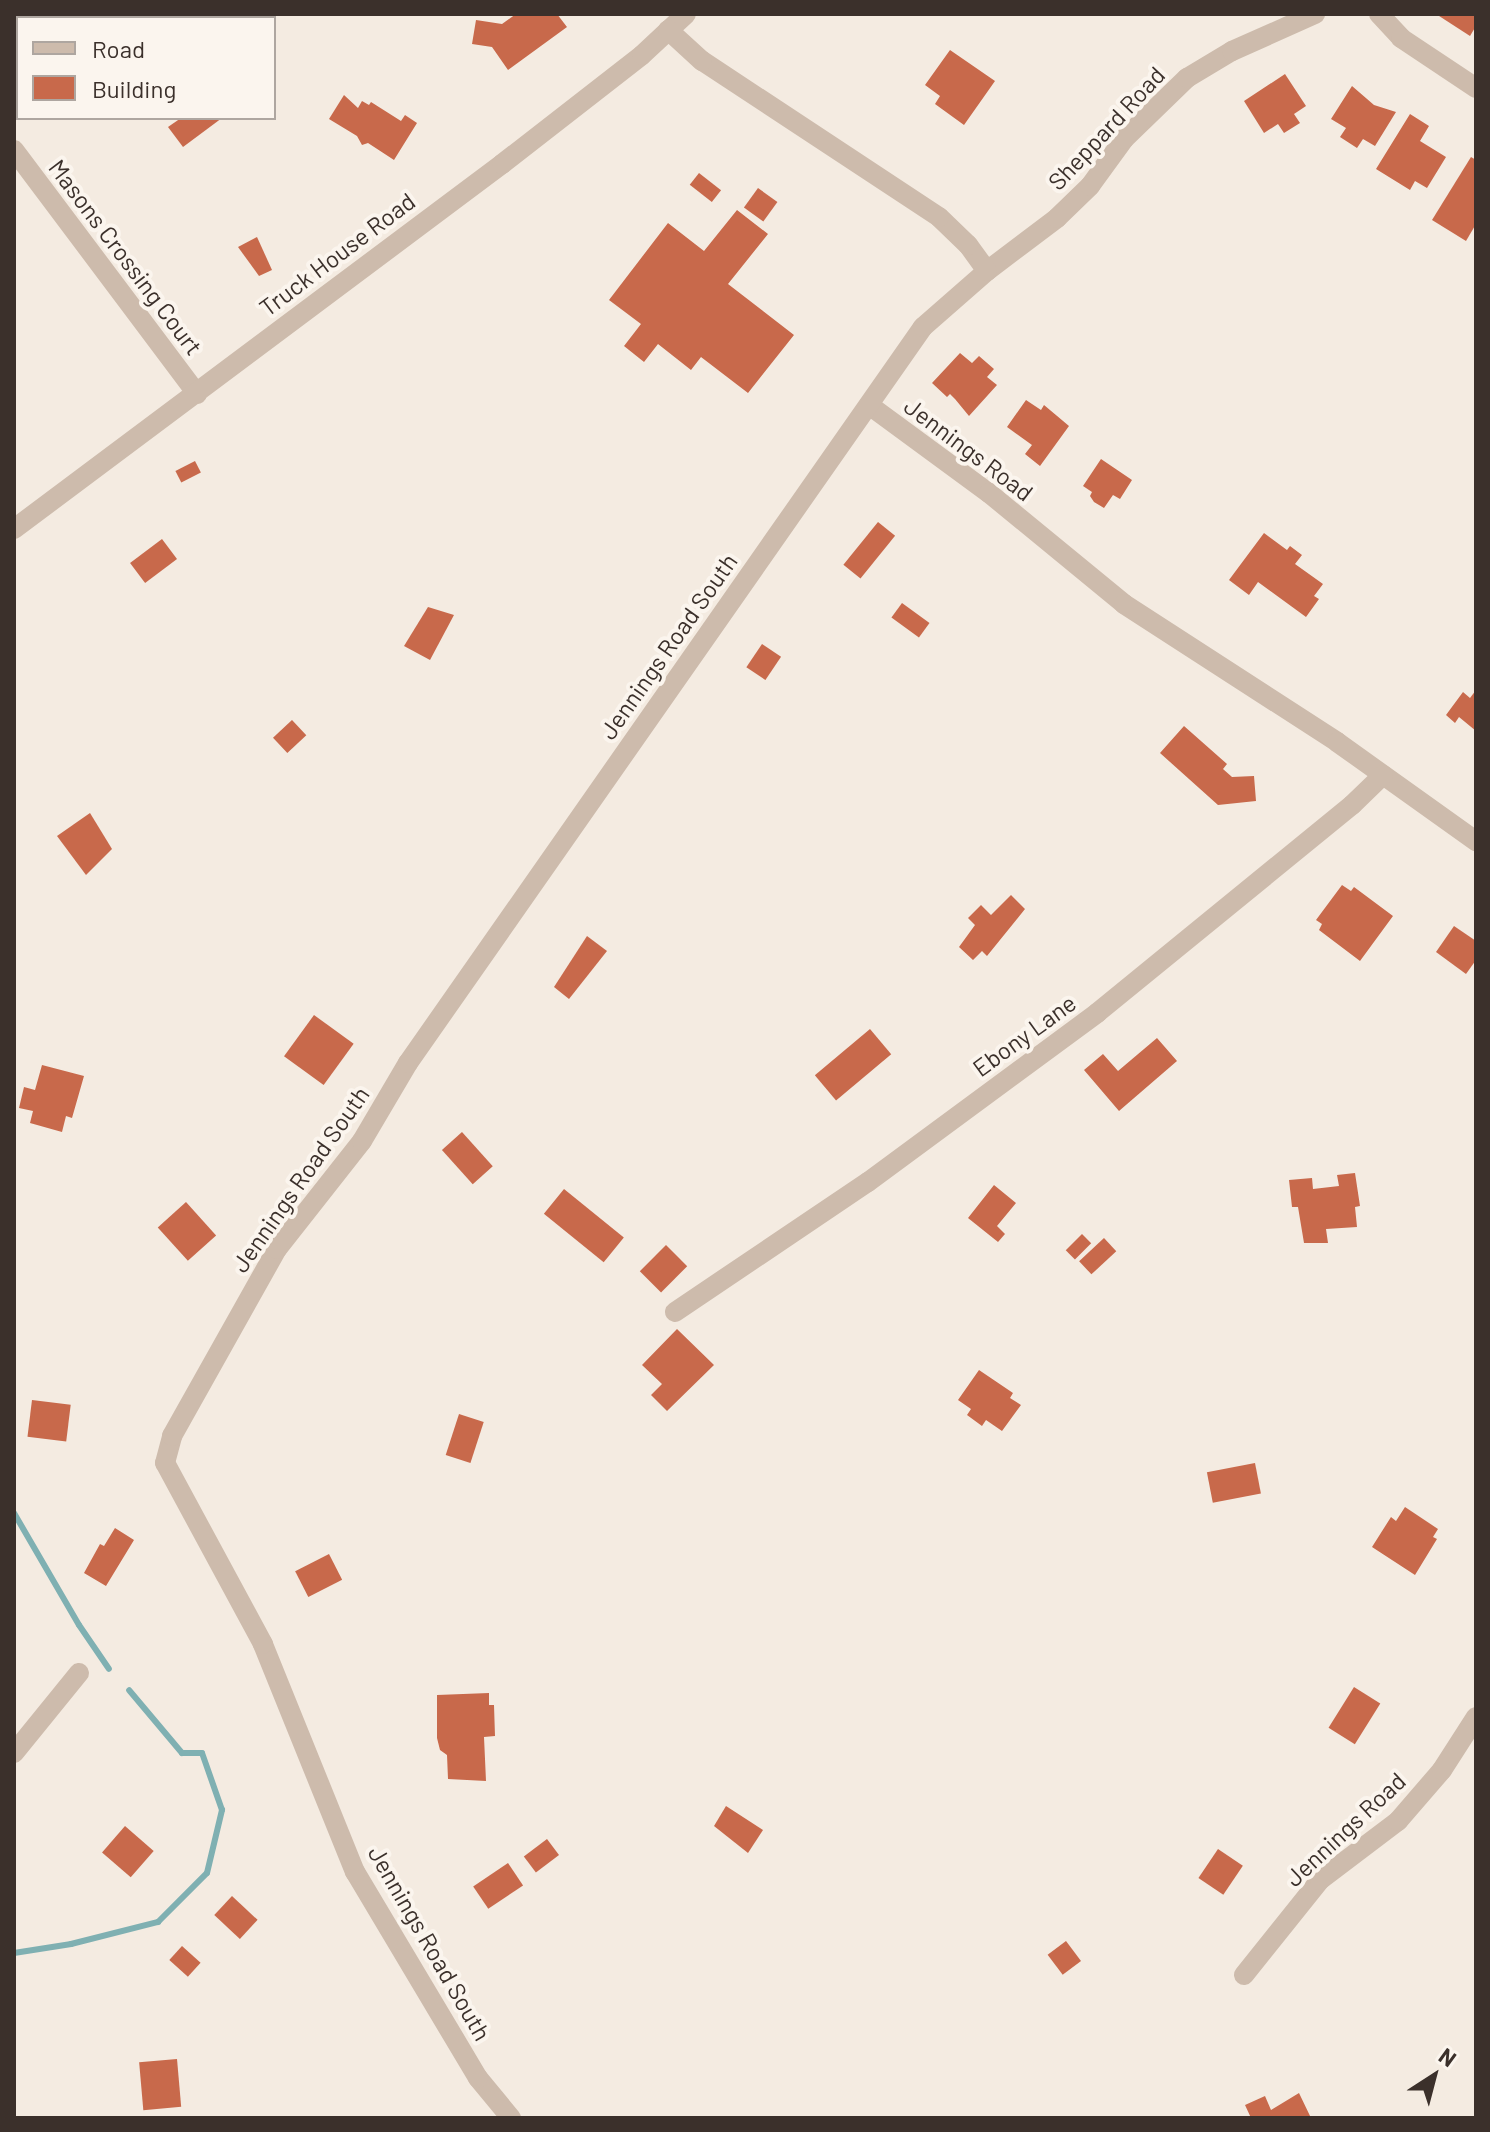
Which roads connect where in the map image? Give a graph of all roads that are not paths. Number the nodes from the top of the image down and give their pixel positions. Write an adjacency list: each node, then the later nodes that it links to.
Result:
1 (686, 14): 4 (street, Truck House Road)
2 (1315, 14): 7 (street, Sheppard Road)
3 (1379, 14): 5 (street)
4 (668, 30): 7 (street); 8 (street, Truck House Road)
5 (1476, 88)
6 (14, 150): 8 (street, Masons Crossing Court)
7 (987, 271): 9 (street, Jennings Road)
8 (197, 394): 10 (street, Truck House Road)
9 (869, 405): 11 (street, Jennings Road); 18 (street, Jennings Road South)
10 (14, 529)
11 (1383, 775): 12 (street, Jennings Road); 13 (street, Ebony Lane)
12 (1476, 841)
13 (675, 1312)
14 (79, 1673): 16 (street)
15 (1476, 1717): 17 (street, Jennings Road)
16 (14, 1753)
17 (1244, 1975)
18 (511, 2118)

